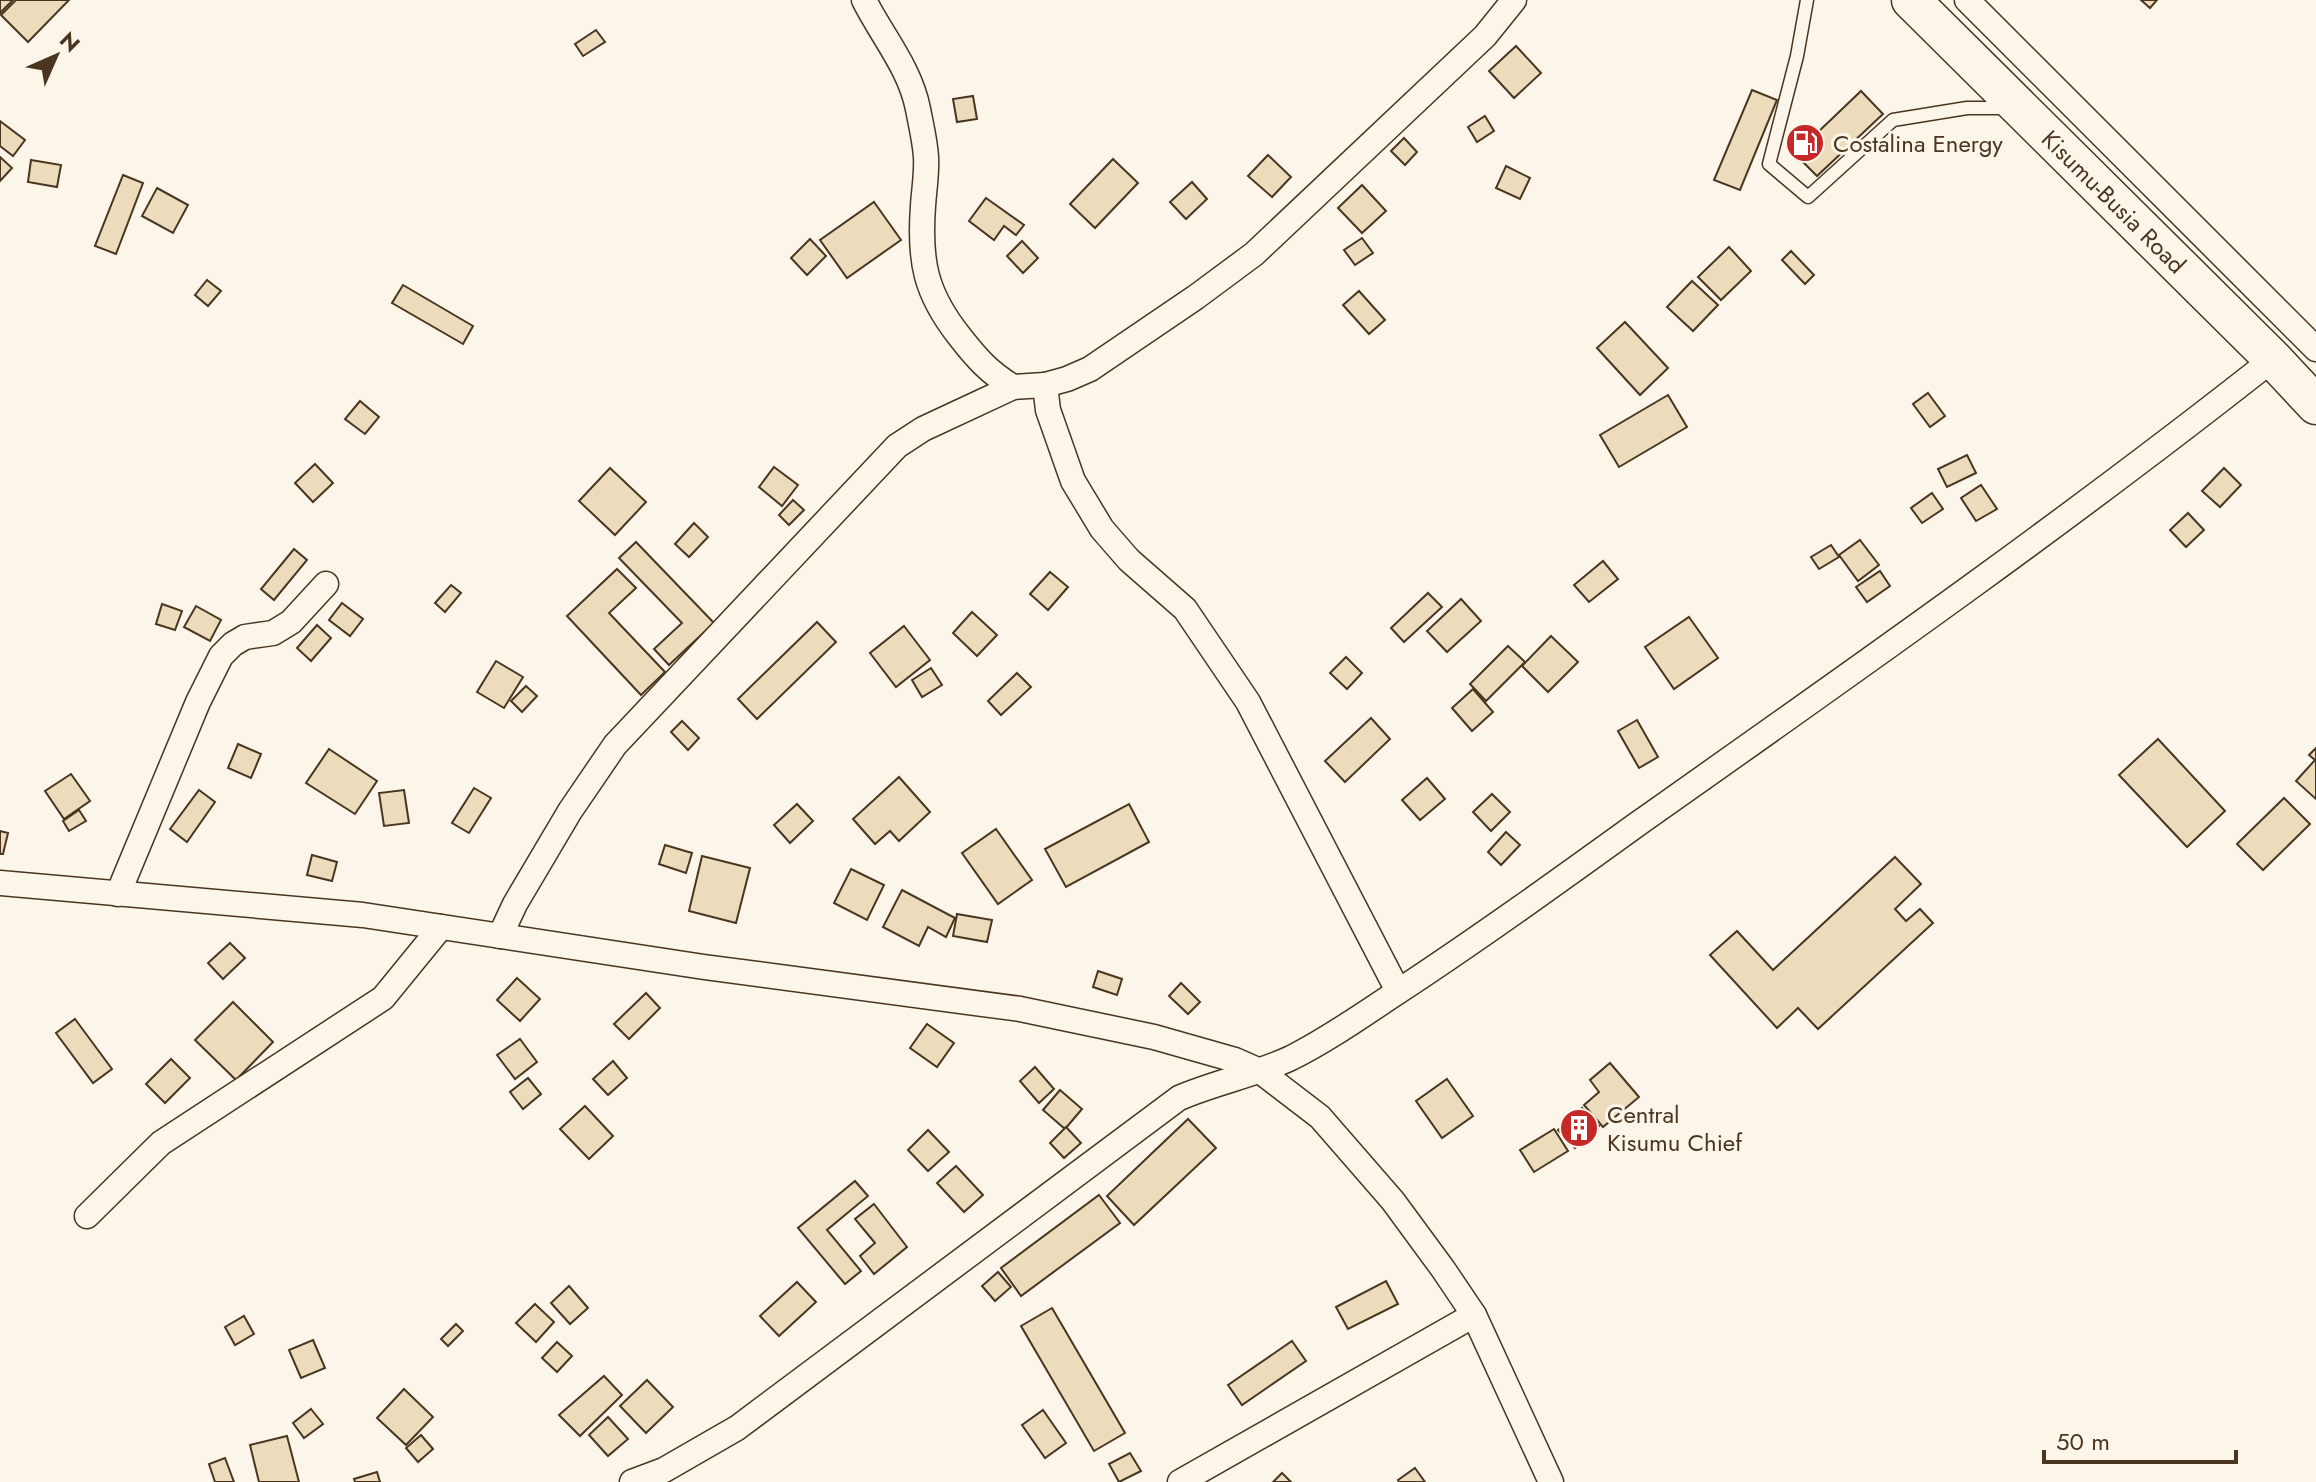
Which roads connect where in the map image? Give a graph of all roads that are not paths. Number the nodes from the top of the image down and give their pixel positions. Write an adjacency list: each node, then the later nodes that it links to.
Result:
1 (864, 0): 10 (street)
2 (1514, 0): 9 (street)
3 (1807, 0): 6 (lane)
4 (1911, 0): 6 (highway, Kisumu-Busia Road)
5 (1967, 0): 7 (street)
6 (2021, 108): 8 (highway, Kisumu-Busia Road)
7 (2316, 349)
8 (2273, 359): 11 (highway, Kisumu-Busia Road); 17 (street)
9 (1045, 385): 10 (street); 17 (street)
10 (1013, 387): 16 (street)
11 (2311, 390)
12 (326, 584): 14 (street)
13 (0, 883): 14 (street)
14 (118, 894): 15 (street)
15 (441, 927): 16 (street); 19 (street)
16 (500, 936): 18 (street)
17 (1398, 991): 18 (street)
18 (1260, 1071): 20 (street); 21 (street)
19 (87, 1216)
20 (1474, 1315): 22 (street); 23 (street)
21 (632, 1482)
22 (1180, 1482)
23 (1551, 1482)

